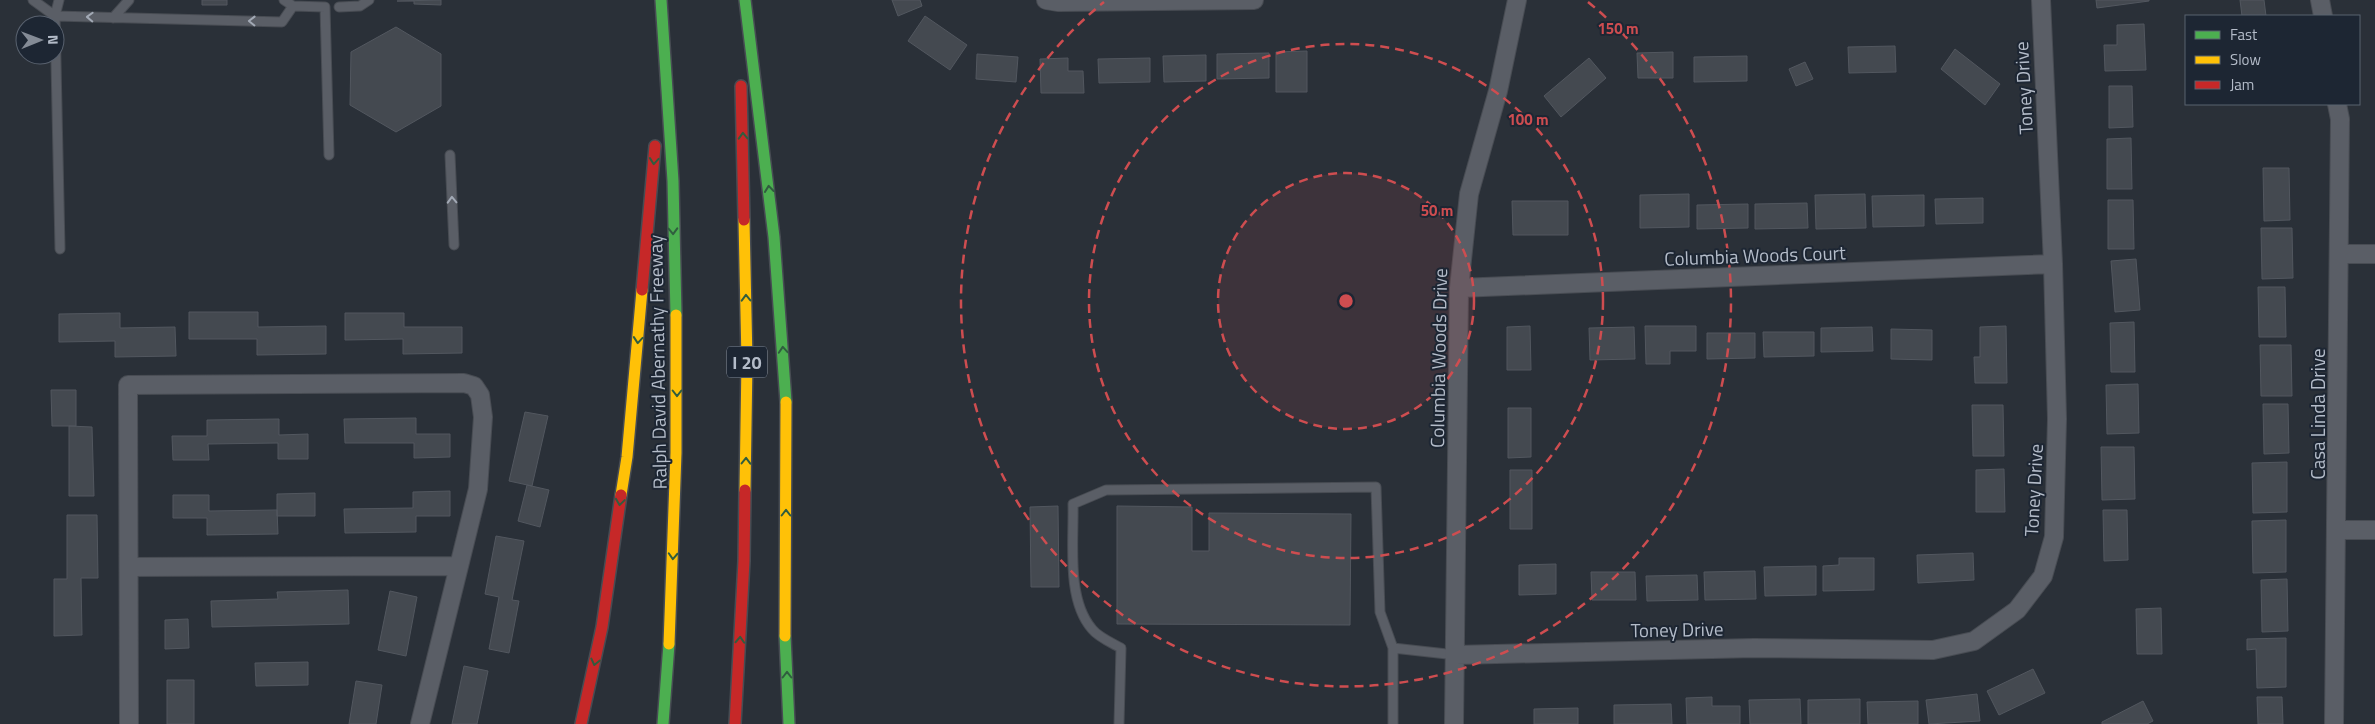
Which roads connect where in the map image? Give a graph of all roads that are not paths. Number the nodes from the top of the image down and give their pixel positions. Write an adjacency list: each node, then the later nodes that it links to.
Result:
1 (33, 0): 17 (lane)
2 (59, 0): 18 (lane)
3 (129, 0): 21 (lane)
4 (284, 0): 15 (lane)
5 (369, 0): 16 (lane)
6 (661, 0): 22 (highway, Ralph David Abernathy Freeway)
7 (737, 0): 23 (highway)
8 (745, 0): 46 (highway, one-way to 8)
9 (1046, 0): 10 (street)
10 (1235, 0): 11 (street)
11 (1254, 0)
12 (1517, 0): 34 (street, Columbia Woods Drive)
13 (2040, 0): 33 (street, Toney Drive)
14 (2320, 0): 19 (street)
15 (293, 6): 16 (lane); 21 (lane, one-way to 21)
16 (332, 7): 27 (lane)
17 (54, 15)
18 (55, 15)
19 (2322, 15)
20 (65, 16): 21 (lane, one-way to 20)
21 (113, 18)
22 (663, 25): 43 (highway, one-way to 43); 44 (highway, Ralph David Abernathy Freeway, one-way to 44)
23 (739, 49)
24 (56, 65): 30 (lane)
25 (740, 78): 45 (highway, I 20, one-way to 25)
26 (2337, 105): 31 (street, Casa Linda Drive)
27 (329, 155)
28 (450, 155): 29 (lane, one-way to 28)
29 (454, 245)
30 (60, 249)
31 (2340, 254): 32 (street); 35 (street, Casa Linda Drive)
32 (2375, 254)
33 (2053, 264): 34 (street, Columbia Woods Court); 40 (street, Toney Drive)
34 (1459, 288): 40 (street, Columbia Woods Drive)
35 (2338, 530): 36 (street); 50 (street, Casa Linda Drive)
36 (2375, 530)
37 (457, 566): 38 (street); 38 (street); 42 (street)
38 (129, 567): 41 (street)
39 (1394, 648): 40 (lane); 47 (lane); 48 (lane)
40 (1456, 655): 49 (street, Columbia Woods Drive)
41 (129, 724)
42 (420, 724)
43 (581, 724)
44 (663, 724)
45 (735, 724)
46 (789, 724)
47 (1119, 724)
48 (1393, 724)
49 (1454, 724)
50 (2334, 724)

